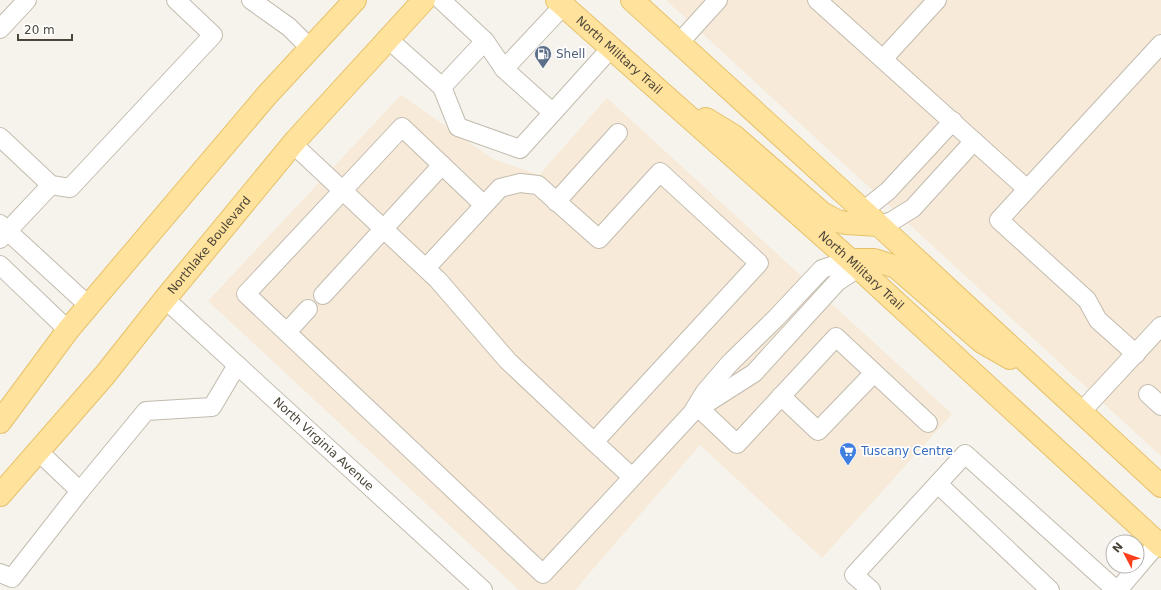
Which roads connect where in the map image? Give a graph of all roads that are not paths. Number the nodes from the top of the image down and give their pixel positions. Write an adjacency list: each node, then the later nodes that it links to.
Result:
1 (27, 0): 12 (street)
2 (176, 0): 30 (street)
3 (251, 0): 17 (street)
4 (424, 0): 13 (main road, Northlake Boulevard)
5 (441, 0): 14 (street)
6 (632, 0): 15 (main road)
7 (718, 0): 15 (street)
8 (817, 0): 19 (street)
9 (938, 0): 19 (street)
10 (353, 1): 17 (main road)
11 (560, 3): 18 (main road, North Military Trail); 20 (street)
12 (0, 29)
13 (388, 39): 21 (street); 28 (main road, Northlake Boulevard)
14 (485, 40): 20 (street); 21 (street)
15 (679, 43): 35 (main road)
16 (1161, 44): 31 (street)
17 (310, 48): 43 (main road)
18 (611, 48): 22 (main road, North Military Trail); 23 (street)
19 (883, 59): 24 (street)
20 (504, 69): 23 (street)
21 (442, 87): 23 (street)
22 (664, 94): 35 (main road); 38 (main road, North Military Trail)
23 (552, 112)
24 (953, 121): 27 (street); 35 (street)
25 (618, 133): 33 (street)
26 (0, 137): 30 (street)
27 (974, 141): 31 (street); 35 (street)
28 (293, 144): 32 (street); 42 (main road, Northlake Boulevard)
29 (442, 165): 32 (street); 34 (street); 36 (street)
30 (51, 185): 37 (street)
31 (1027, 189): 48 (street)
32 (343, 190): 36 (street); 47 (street)
33 (556, 202): 34 (street); 57 (street)
34 (484, 205): 40 (street)
35 (871, 218): 51 (main road)
36 (383, 228): 40 (street); 41 (street)
37 (2, 232): 43 (street)
38 (854, 264): 51 (main road); 53 (street); 53 (street); 64 (main road, North Military Trail)
39 (0, 265): 46 (street)
40 (426, 268): 57 (street)
41 (323, 295)
42 (165, 298): 49 (street, North Virginia Avenue); 58 (main road, Northlake Boulevard)
43 (89, 306): 46 (main road)
44 (308, 309): 47 (street)
45 (1161, 326): 48 (street)
46 (68, 330): 55 (main road)
47 (287, 332): 59 (street)
48 (1136, 354): 54 (street)
49 (237, 365): 62 (street); 66 (street, North Virginia Avenue)
50 (874, 372): 52 (street); 52 (street); 56 (street)
51 (1048, 382): 54 (main road)
52 (781, 396): 53 (street)
53 (695, 411): 59 (street)
54 (1081, 412): 61 (main road)
55 (0, 422)
56 (928, 423)
57 (594, 442): 59 (street)
58 (38, 451): 62 (street); 63 (main road, Northlake Boulevard)
59 (632, 477)
60 (938, 484): 67 (street); 68 (street); 69 (street)
61 (1161, 486)
62 (80, 491): 65 (street)
63 (0, 494)
64 (1160, 544): 69 (street)
65 (0, 573)
66 (483, 590)
67 (870, 590)
68 (1050, 590)
69 (1117, 590)

